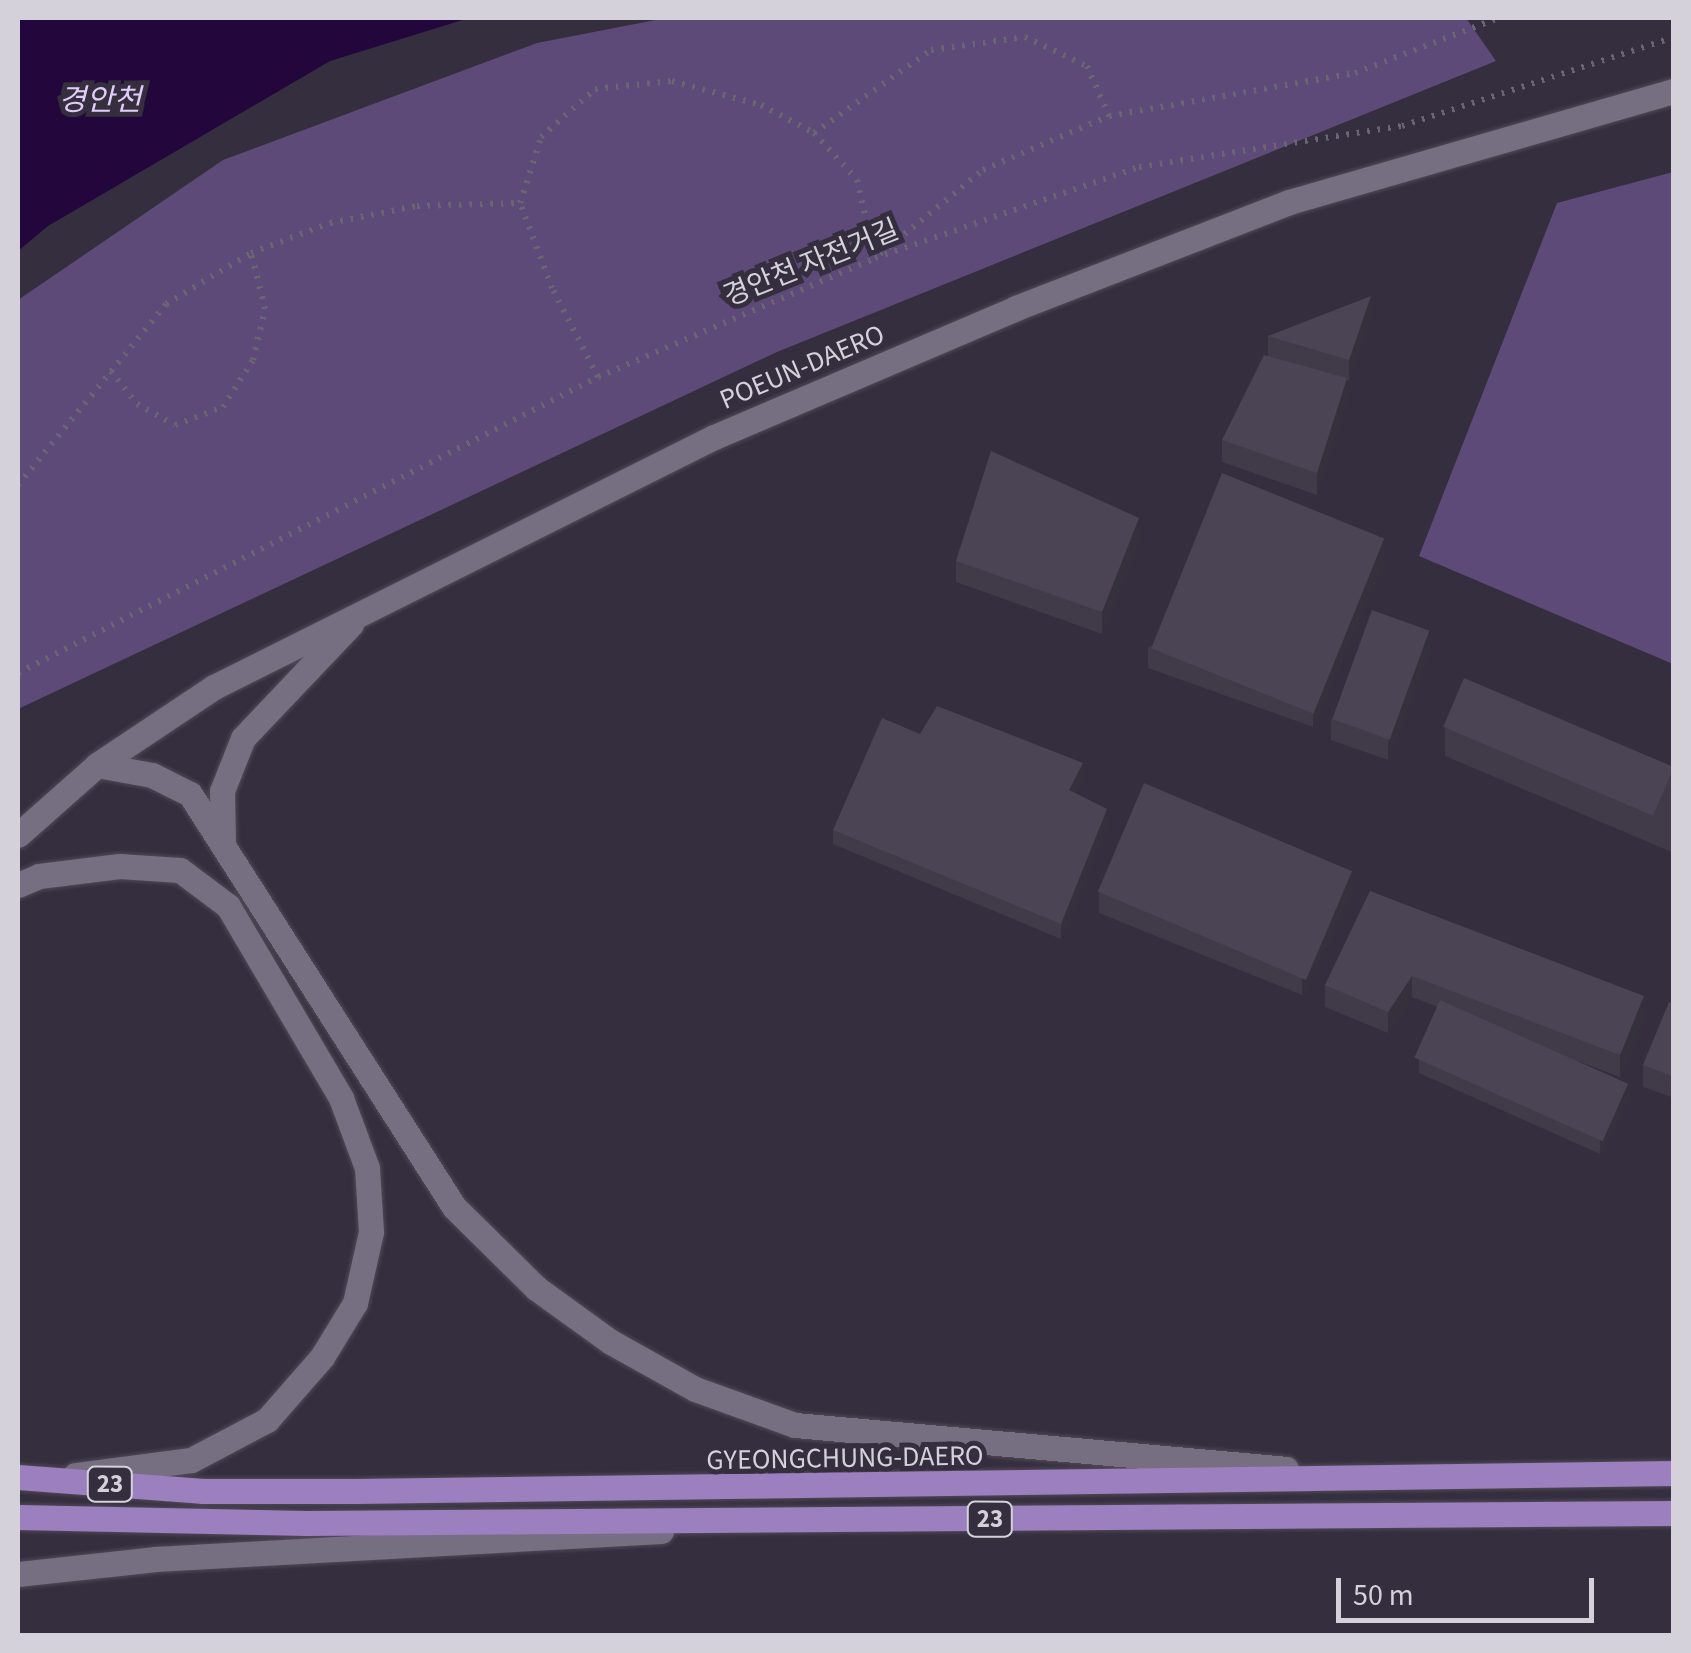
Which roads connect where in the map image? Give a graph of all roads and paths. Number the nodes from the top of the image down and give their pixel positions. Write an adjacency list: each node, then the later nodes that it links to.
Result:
1 (1498, 18): 4 (path)
2 (1674, 37): 8 (path, 경안천 자전거길)
3 (1674, 91): 12 (street, POEUN-DAERO)
4 (1109, 116): 5 (path); 8 (path)
5 (814, 133): 6 (path); 8 (path)
6 (520, 203): 7 (path); 10 (path)
7 (252, 253): 9 (path); 9 (path)
8 (875, 258): 10 (path, 경안천 자전거길)
9 (111, 371): 11 (path)
10 (598, 378): 13 (path, 경안천 자전거길)
11 (18, 486)
12 (374, 602): 14 (street, POEUN-DAERO); 16 (street)
13 (18, 673)
14 (97, 766): 15 (street, POEUN-DAERO); 16 (street)
15 (18, 835)
16 (223, 842): 20 (street)
17 (18, 885): 21 (street)
18 (1674, 1472): 20 (main road, GYEONGCHUNG-DAERO / 23)
19 (18, 1478): 21 (main road, GYEONGCHUNG-DAERO / 23)
20 (1400, 1478): 21 (main road, GYEONGCHUNG-DAERO / 23)
21 (49, 1479)
22 (1674, 1513): 24 (main road, 23)
23 (18, 1517): 24 (main road, 23)
24 (887, 1518): 25 (street)
25 (18, 1574)

